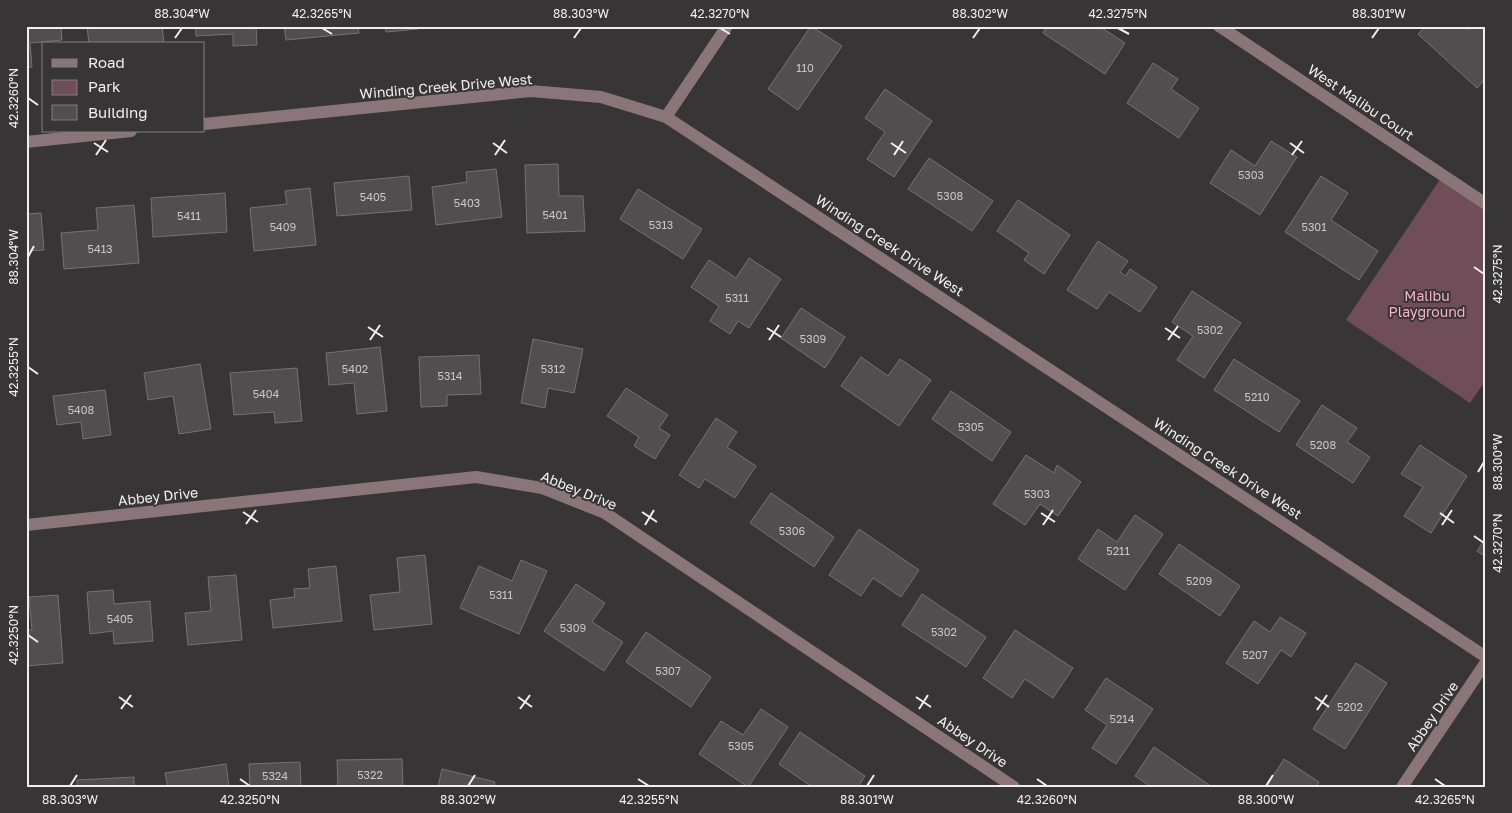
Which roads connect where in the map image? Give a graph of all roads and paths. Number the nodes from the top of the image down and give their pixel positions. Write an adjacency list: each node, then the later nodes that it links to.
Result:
1 (727, 26): 3 (street)
2 (1219, 26): 7 (street, West Malibu Court)
3 (666, 117): 4 (street, Winding Creek Drive West); 9 (street, Winding Creek Drive West)
4 (205, 124)
5 (121, 132): 6 (street)
6 (26, 142)
7 (1486, 204)
8 (26, 525): 11 (street, Abbey Drive)
9 (1486, 657)
10 (1486, 662): 12 (street, Abbey Drive)
11 (1014, 787)
12 (1402, 787)

